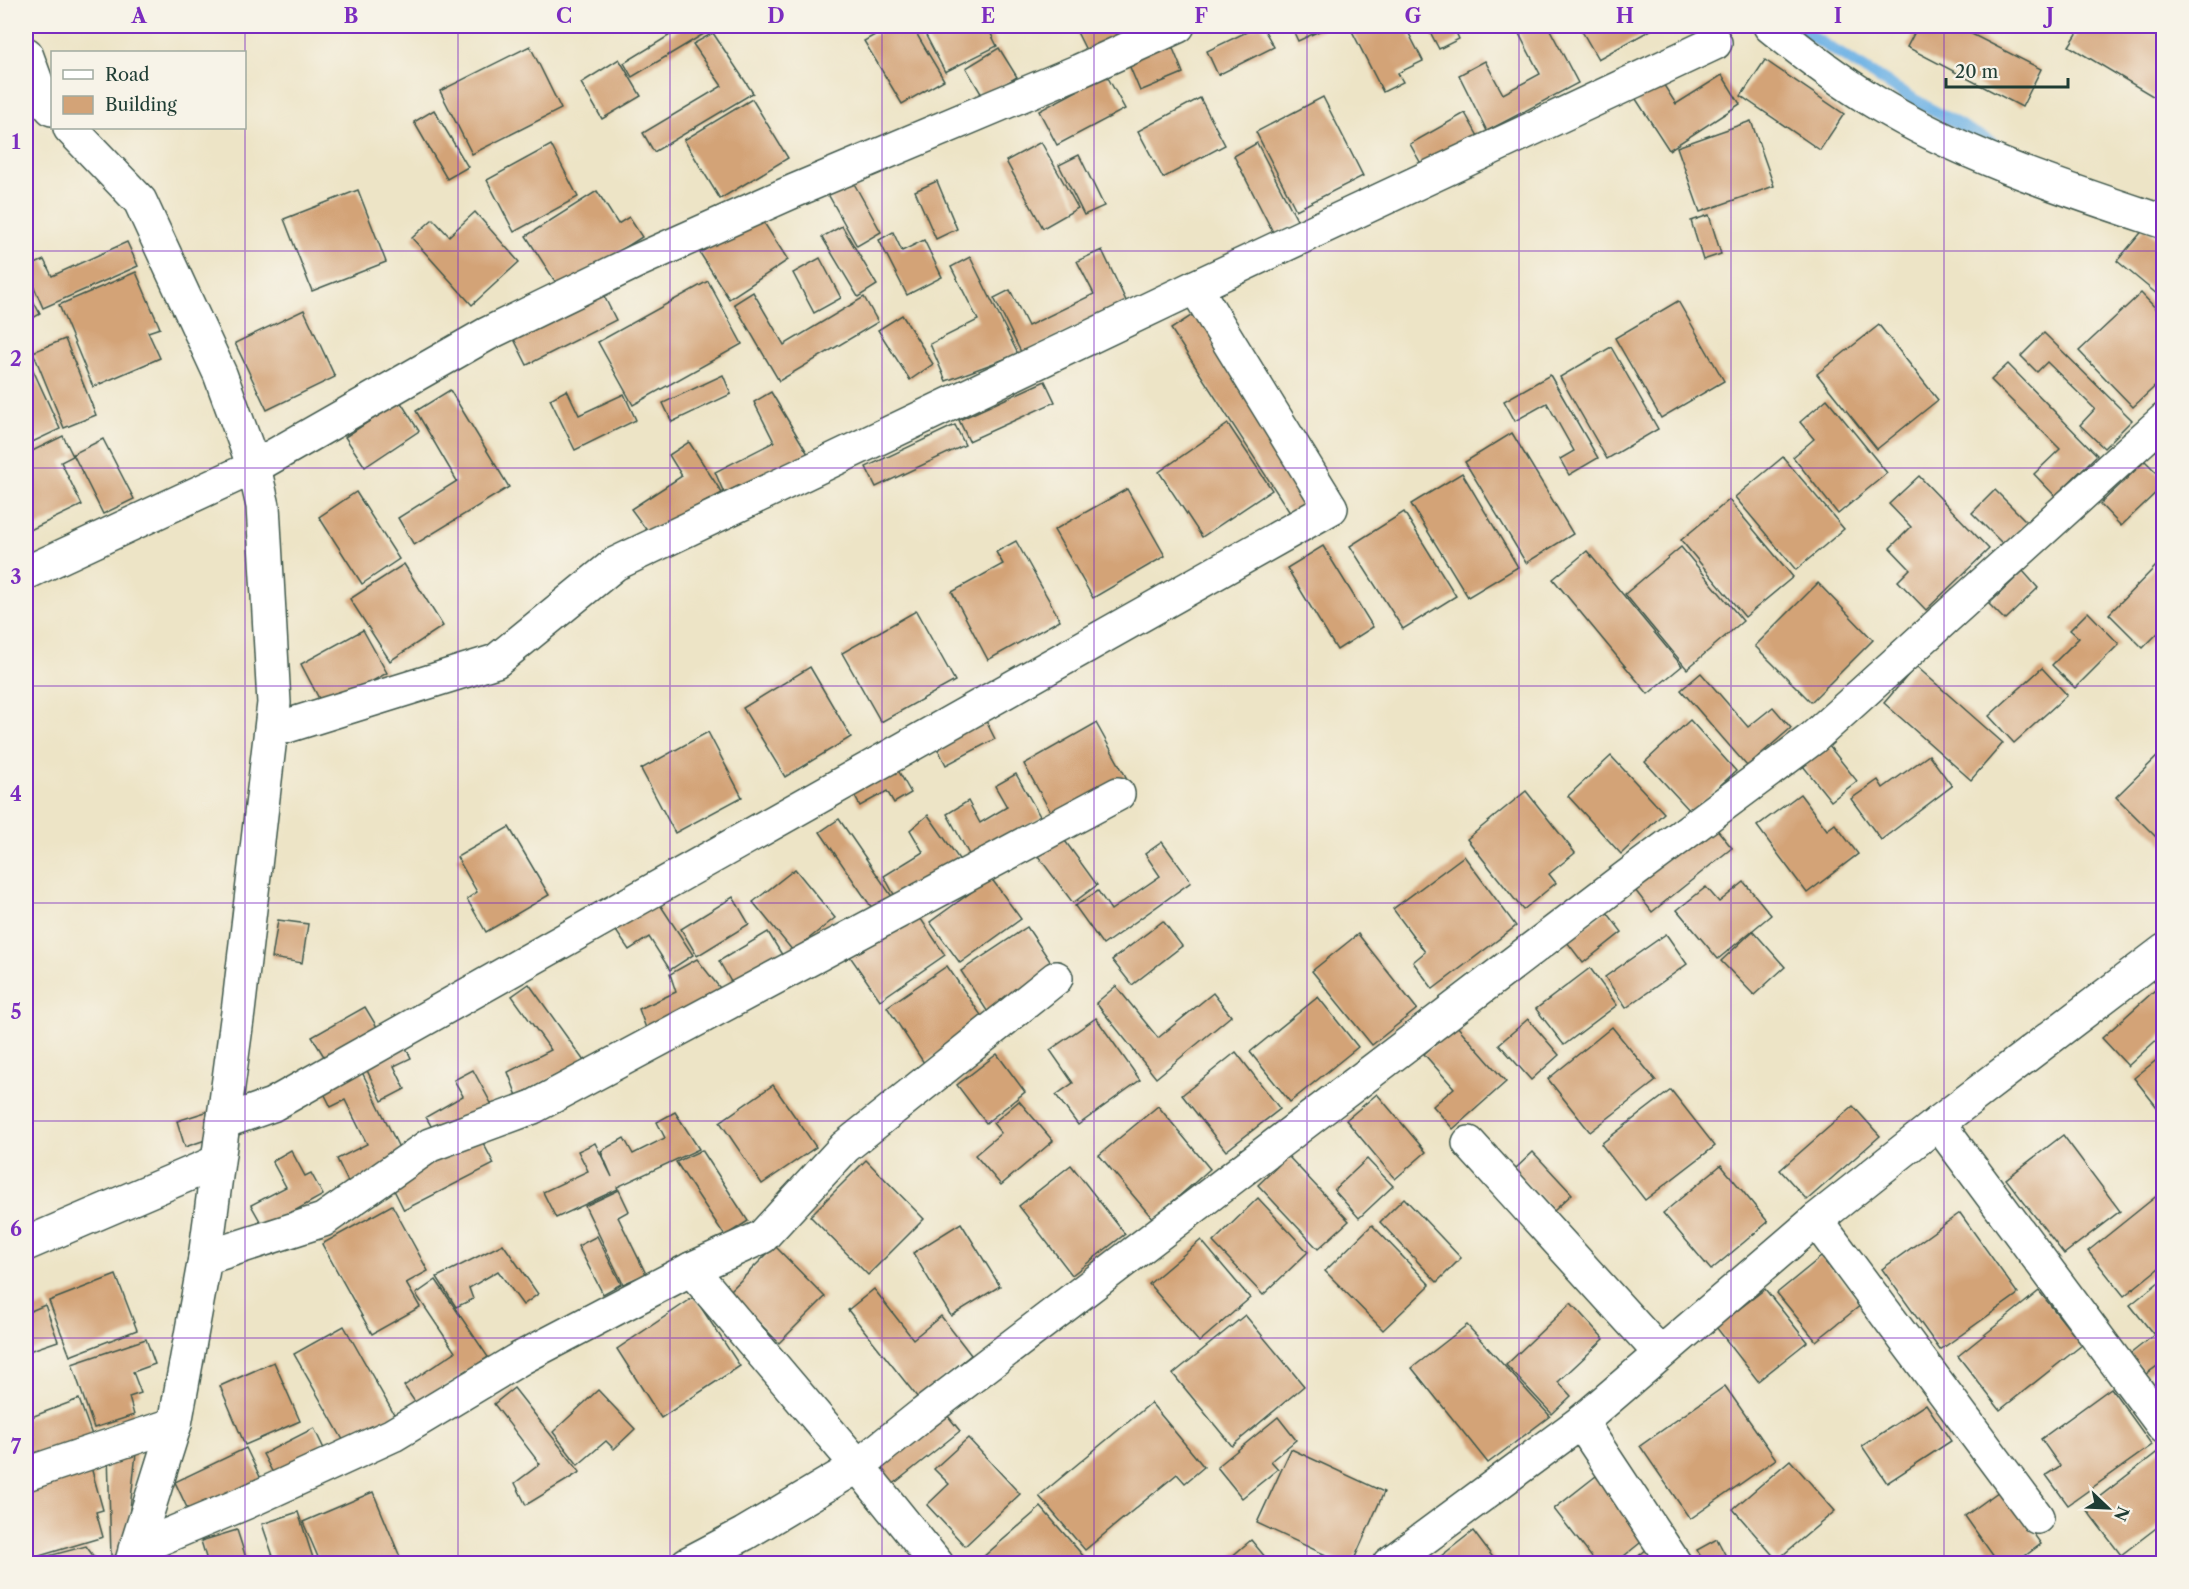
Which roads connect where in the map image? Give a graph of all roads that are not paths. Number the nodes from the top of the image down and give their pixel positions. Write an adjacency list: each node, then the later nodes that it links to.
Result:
1 (1178, 26): 10 (street)
2 (1770, 26): 7 (street)
3 (1715, 43): 8 (street)
4 (28, 66): 5 (street)
5 (51, 108)
6 (71, 129): 10 (street)
7 (2163, 222)
8 (1195, 287): 12 (street); 16 (street)
9 (2163, 420): 28 (street)
10 (254, 467): 11 (street); 12 (street)
11 (26, 573)
12 (271, 731): 16 (street)
13 (1118, 794): 22 (street)
14 (2163, 951): 17 (street)
15 (1056, 978): 23 (street)
16 (223, 1122): 19 (street)
17 (1938, 1123): 20 (street); 27 (street)
18 (1469, 1143): 24 (street)
19 (218, 1162): 21 (street); 22 (street)
20 (1816, 1220): 24 (street); 30 (street)
21 (26, 1244)
22 (205, 1257): 26 (street)
23 (692, 1269): 28 (street); 31 (street)
24 (1660, 1353): 25 (street)
25 (1581, 1422): 34 (street); 35 (street)
26 (174, 1424): 29 (street); 31 (street)
27 (2163, 1427)
28 (858, 1466): 32 (street); 33 (street)
29 (26, 1474)
30 (2037, 1517)
31 (133, 1556)
32 (687, 1563)
33 (937, 1563)
34 (1389, 1563)
35 (1676, 1563)

